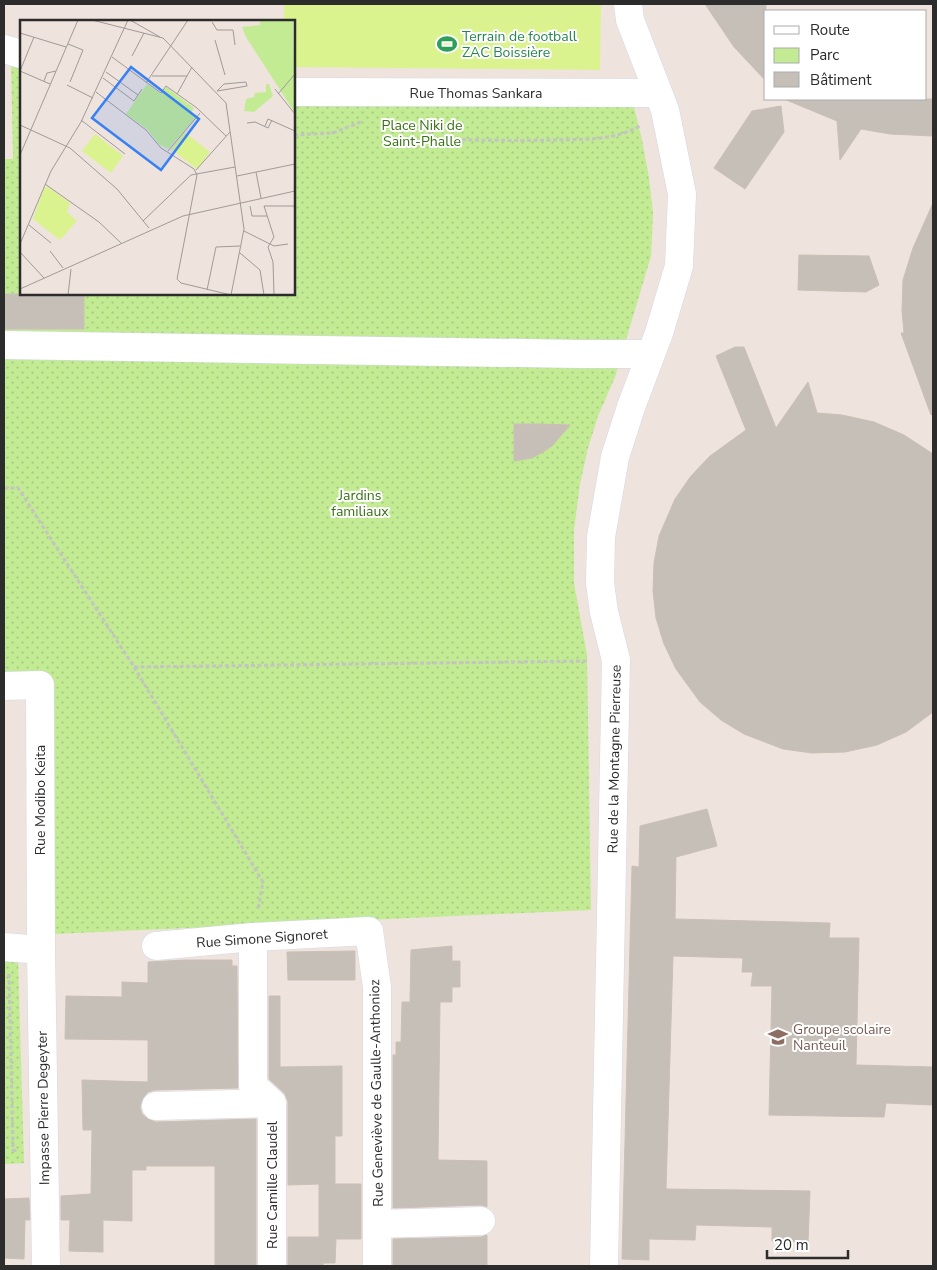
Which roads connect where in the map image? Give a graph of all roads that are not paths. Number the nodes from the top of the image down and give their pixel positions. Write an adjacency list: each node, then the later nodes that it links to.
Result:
1 (628, 4): 5 (street, Rue de la Montagne Pierreuse)
2 (4, 49): 3 (street)
3 (20, 54)
4 (295, 92): 5 (street, Rue Thomas Sankara)
5 (662, 102): 7 (street, Rue de la Montagne Pierreuse)
6 (4, 346): 7 (street)
7 (651, 354): 21 (street, Rue de la Montagne Pierreuse)
8 (4, 686): 13 (street, Rue Modibo Keita)
9 (369, 931): 10 (street, Rue Simone Signoret); 17 (street, Rue Geneviève de Gaulle-Anthonioz)
10 (253, 937): 11 (street, Rue Simone Signoret); 14 (street, Rue Camille Claudel)
11 (156, 946)
12 (4, 947): 13 (street)
13 (41, 950): 18 (street, Impasse Pierre Degeyter)
14 (272, 1103): 15 (street, Rue Camille Claudel); 19 (street, Rue Camille Claudel)
15 (156, 1106)
16 (481, 1222): 17 (street, Rue Geneviève de Gaulle-Anthonioz)
17 (377, 1224): 20 (street, Rue Geneviève de Gaulle-Anthonioz)
18 (46, 1266)
19 (272, 1266)
20 (377, 1266)
21 (604, 1266)

